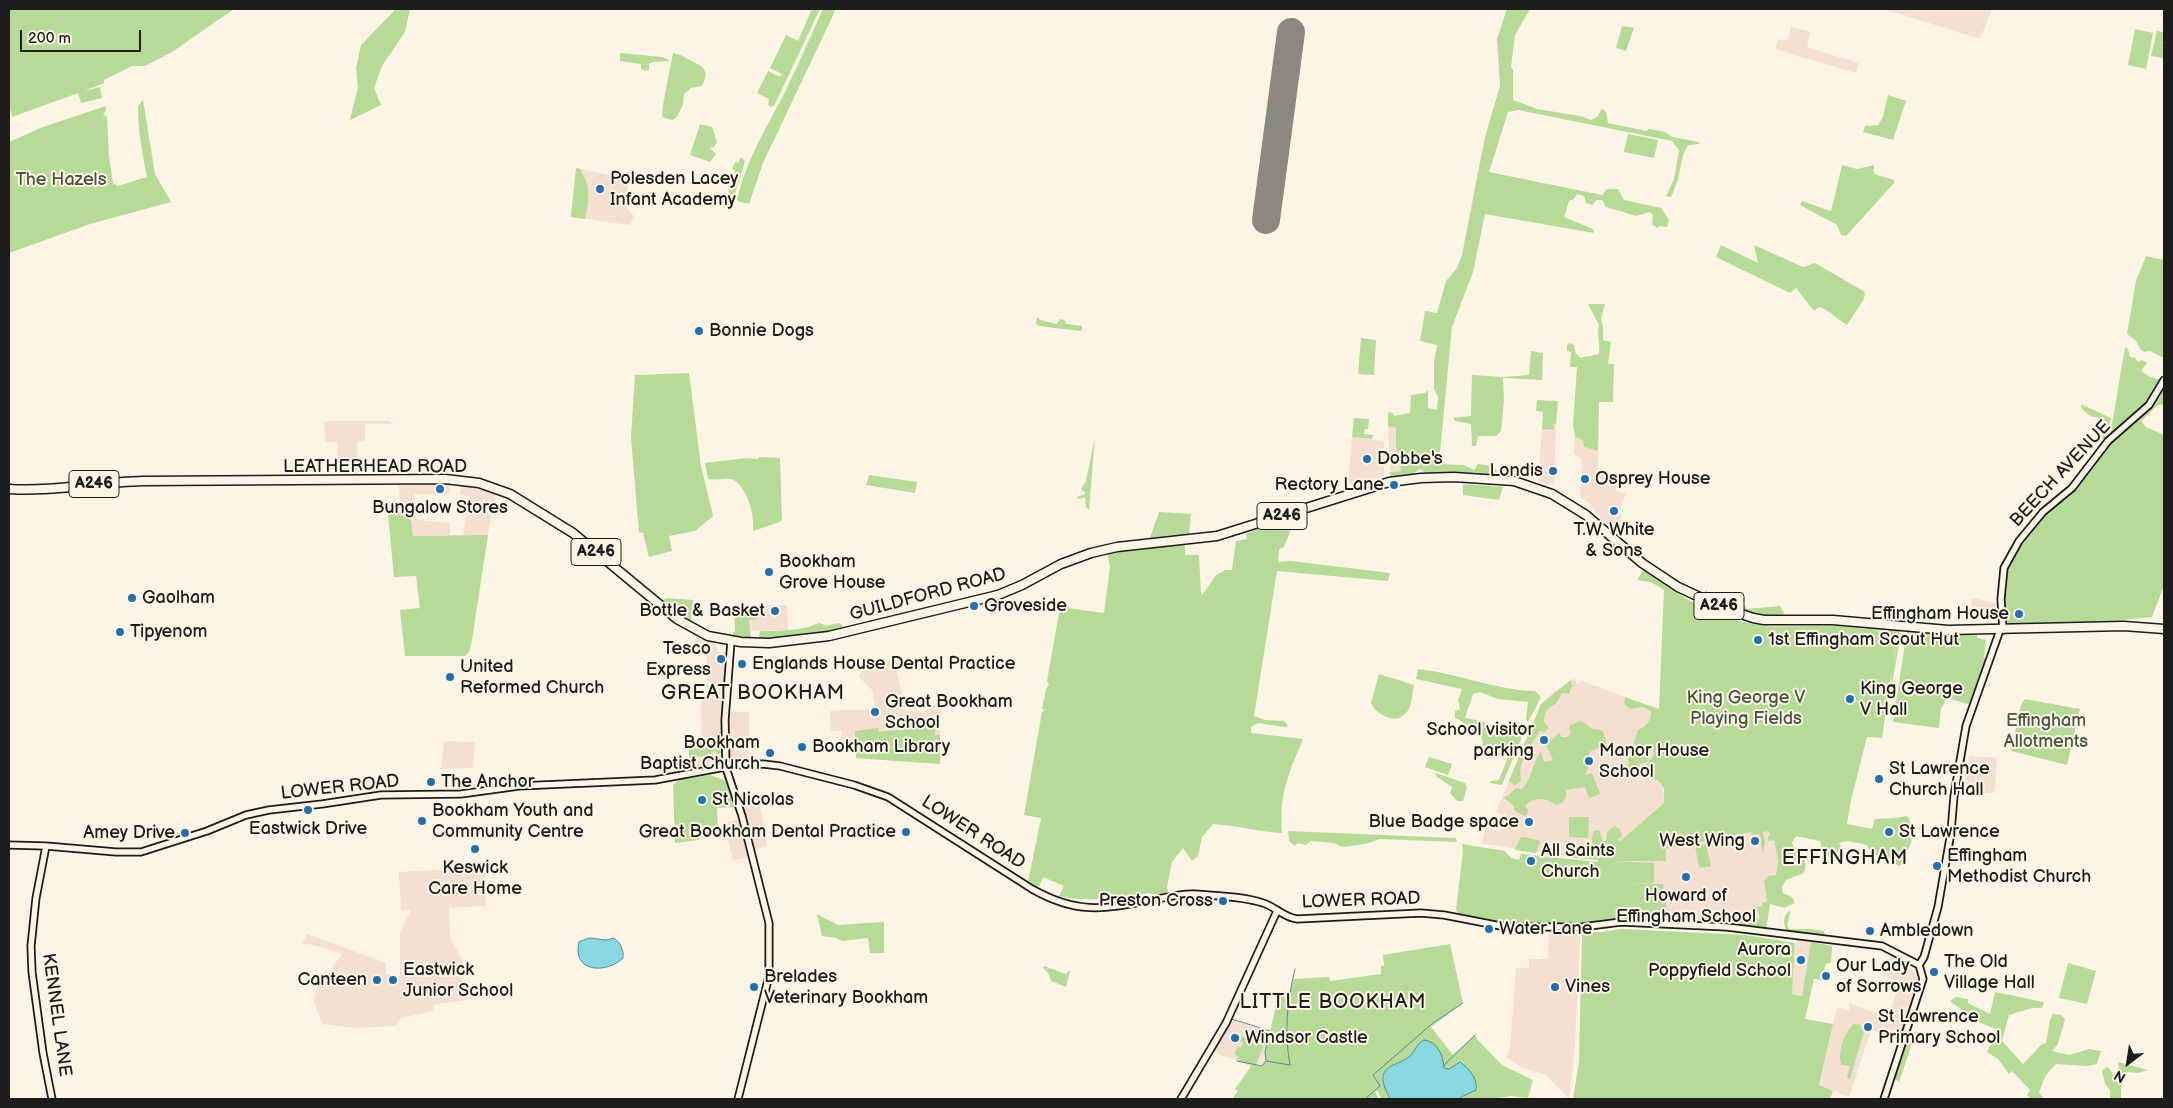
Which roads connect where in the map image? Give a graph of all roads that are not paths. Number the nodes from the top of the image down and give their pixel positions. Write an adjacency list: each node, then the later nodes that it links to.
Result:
1 (2164, 380): 5 (street, BEECH AVENUE)
2 (9, 489): 3 (main road, LEATHERHEAD ROAD / A246)
3 (694, 629): 6 (main road, GUILDFORD ROAD / A246)
4 (2164, 629): 5 (main road, GUILDFORD ROAD / A246)
5 (1999, 630): 6 (main road, GUILDFORD ROAD / A246); 11 (street, BEECH AVENUE)
6 (731, 641): 7 (street)
7 (726, 768): 9 (street, LOWER ROAD); 10 (street, LOWER ROAD); 13 (street)
8 (9, 845): 9 (street, LOWER ROAD)
9 (46, 846): 12 (street, KENNEL LANE)
10 (1277, 911): 11 (street, LOWER ROAD); 14 (street)
11 (1919, 965): 15 (street)
12 (52, 1099)
13 (738, 1099)
14 (1181, 1099)
15 (1884, 1099)

